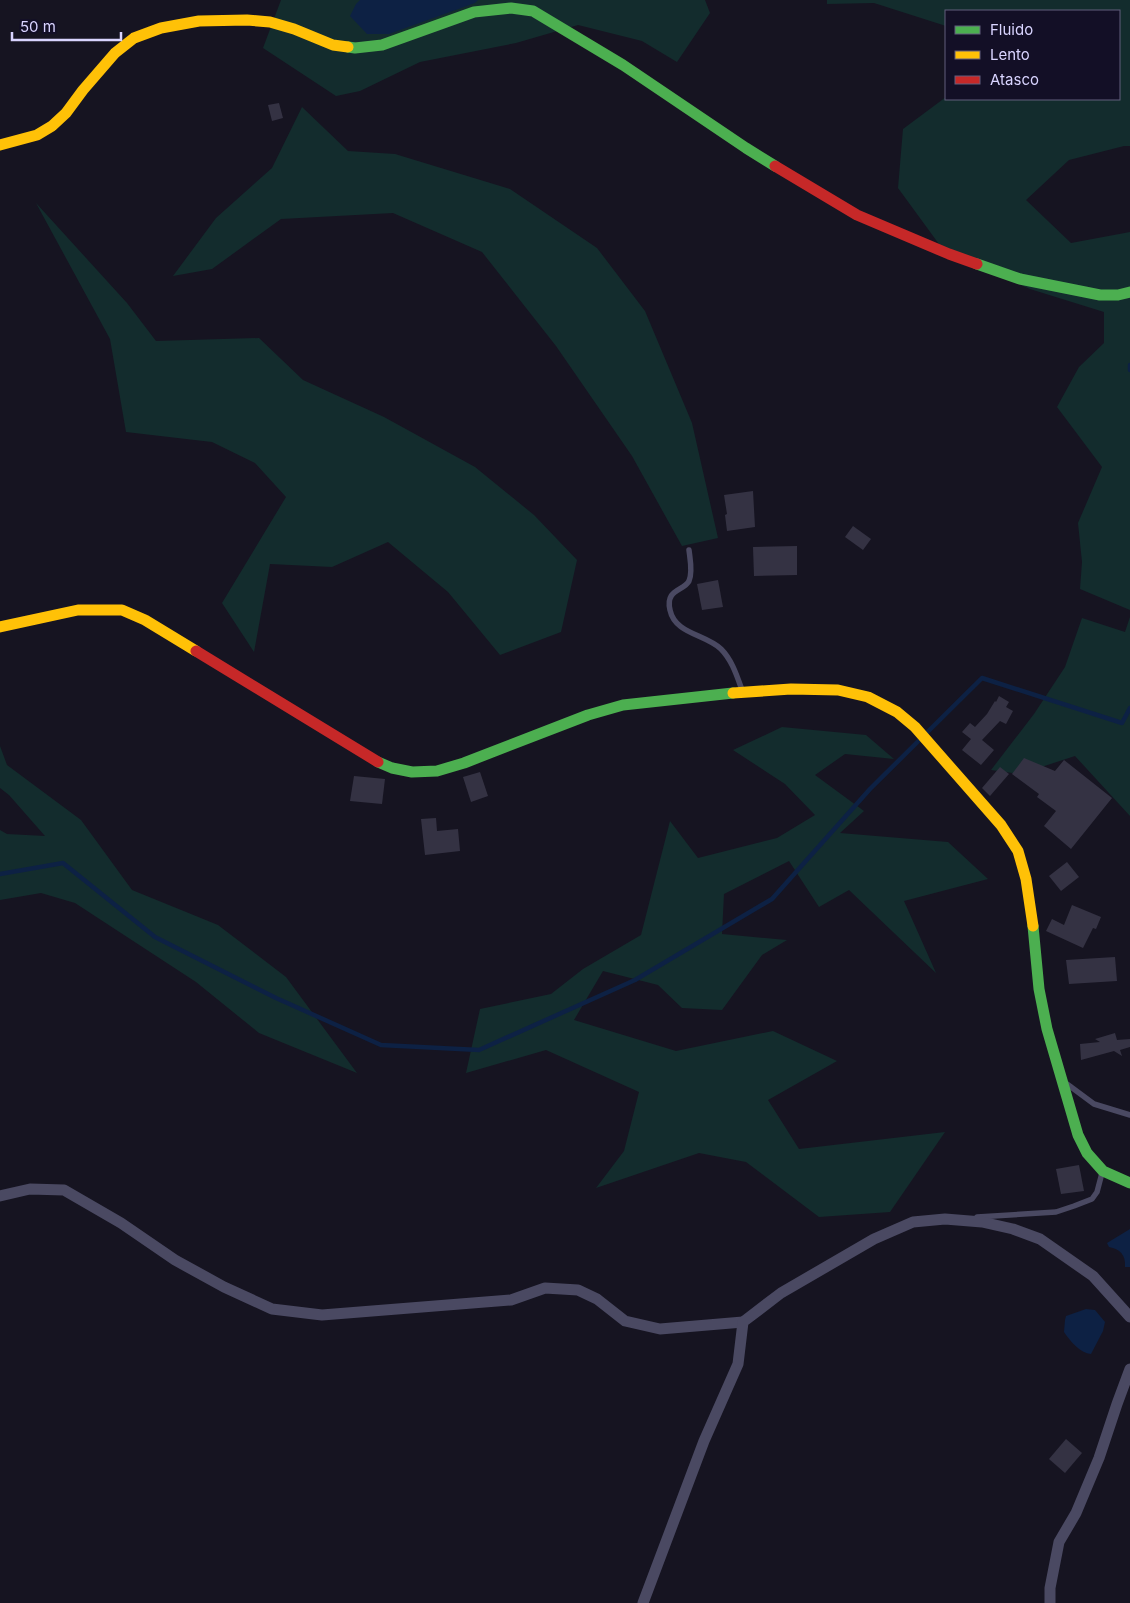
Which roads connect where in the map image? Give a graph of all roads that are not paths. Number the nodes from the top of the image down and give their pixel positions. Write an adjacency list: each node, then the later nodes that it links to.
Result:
1 (0, 145): 2 (street)
2 (1130, 292)
3 (689, 550): 5 (lane)
4 (0, 627): 5 (street)
5 (743, 692): 6 (street)
6 (1061, 1079): 7 (lane); 8 (street)
7 (1130, 1114)
8 (1103, 1171): 9 (street); 11 (lane)
9 (1130, 1183)
10 (0, 1196): 13 (street)
11 (944, 1219): 12 (street); 13 (street)
12 (1130, 1317)
13 (743, 1322): 15 (street)
14 (1130, 1369): 16 (street)
15 (643, 1603)
16 (1050, 1603)

